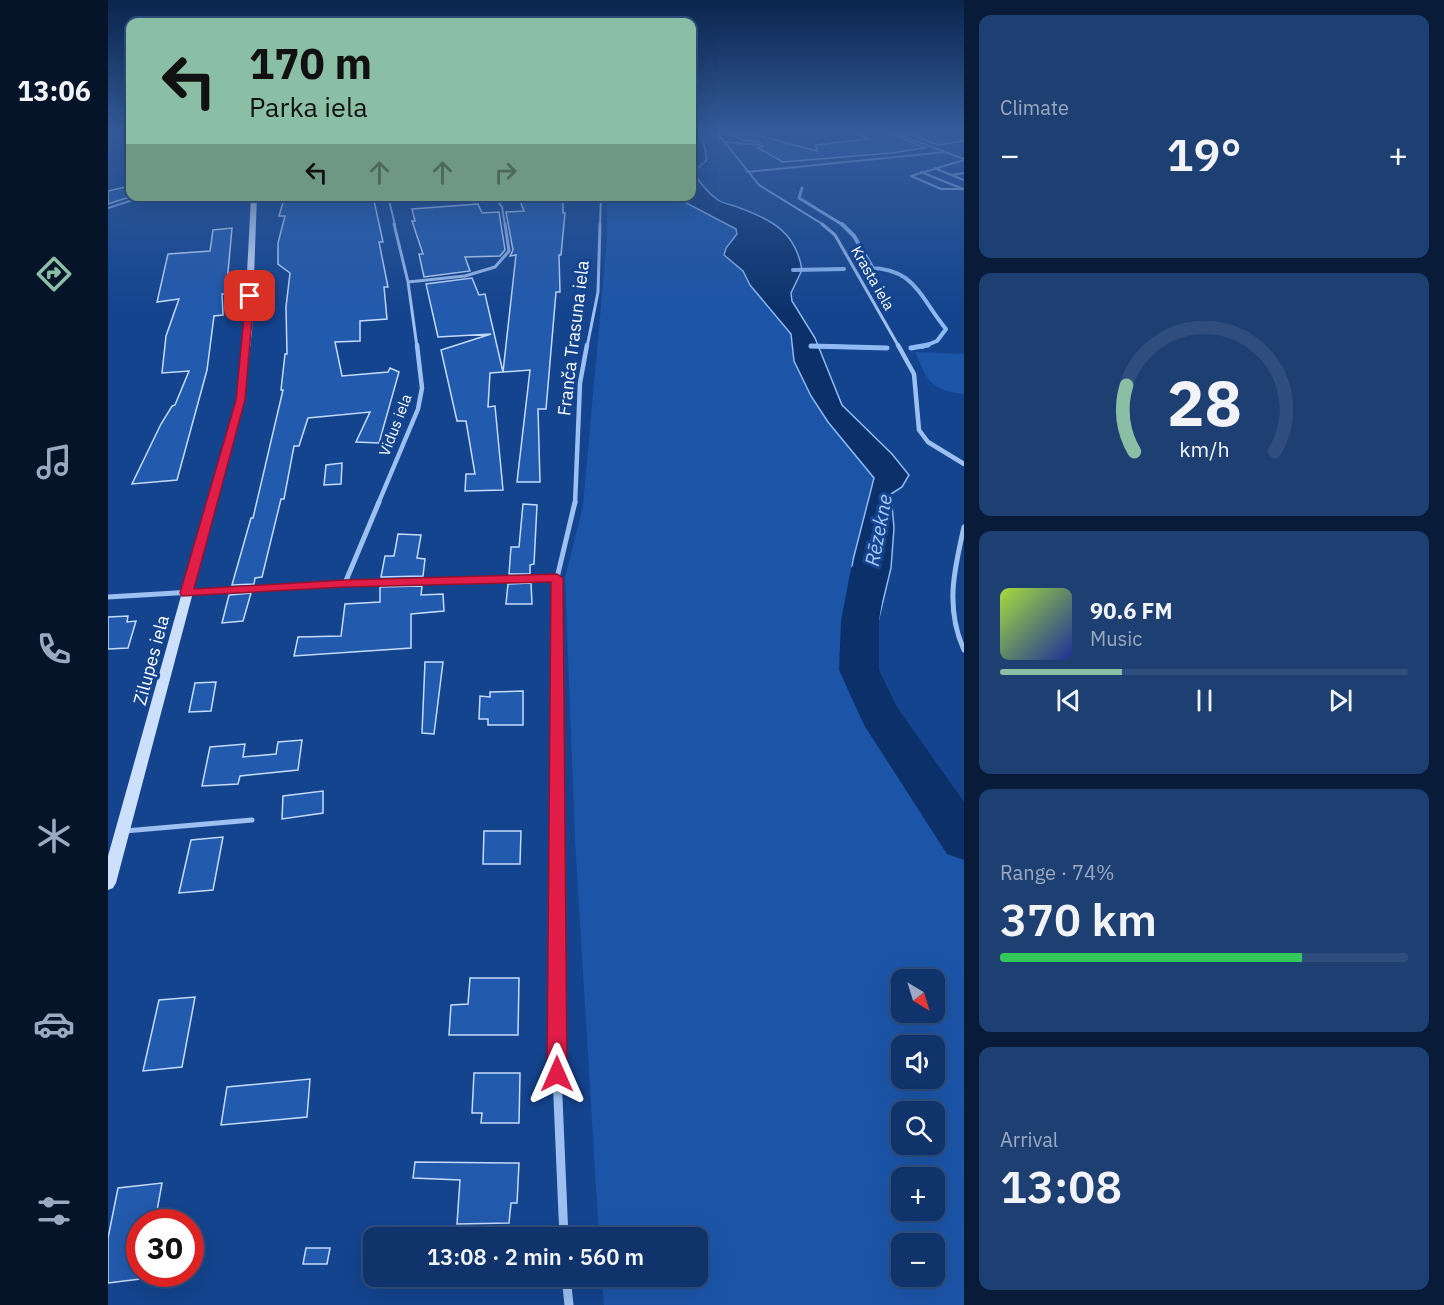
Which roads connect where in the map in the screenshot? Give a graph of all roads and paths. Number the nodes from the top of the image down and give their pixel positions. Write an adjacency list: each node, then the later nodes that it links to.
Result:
1 (769, 191): 9 (street, Krasta iela)
2 (130, 201): 7 (street)
3 (254, 201): 13 (main road, Zilupes iela)
4 (389, 201): 8 (street, Vidus iela)
5 (498, 201): 8 (street)
6 (601, 201): 11 (street, Franča Trasuna iela)
7 (108, 208)
8 (408, 282): 12 (street, Vidus iela)
9 (964, 464)
10 (964, 527): 15 (street)
11 (557, 578): 12 (street); 19 (street, Franča Trasuna iela)
12 (345, 584): 13 (street)
13 (186, 593): 14 (street); 17 (main road, Zilupes iela)
14 (108, 597)
15 (964, 650)
16 (252, 820): 17 (lane)
17 (122, 832): 18 (main road, Zilupes iela)
18 (108, 883)
19 (564, 1227)
20 (567, 1287): 21 (street)
21 (568, 1305)

